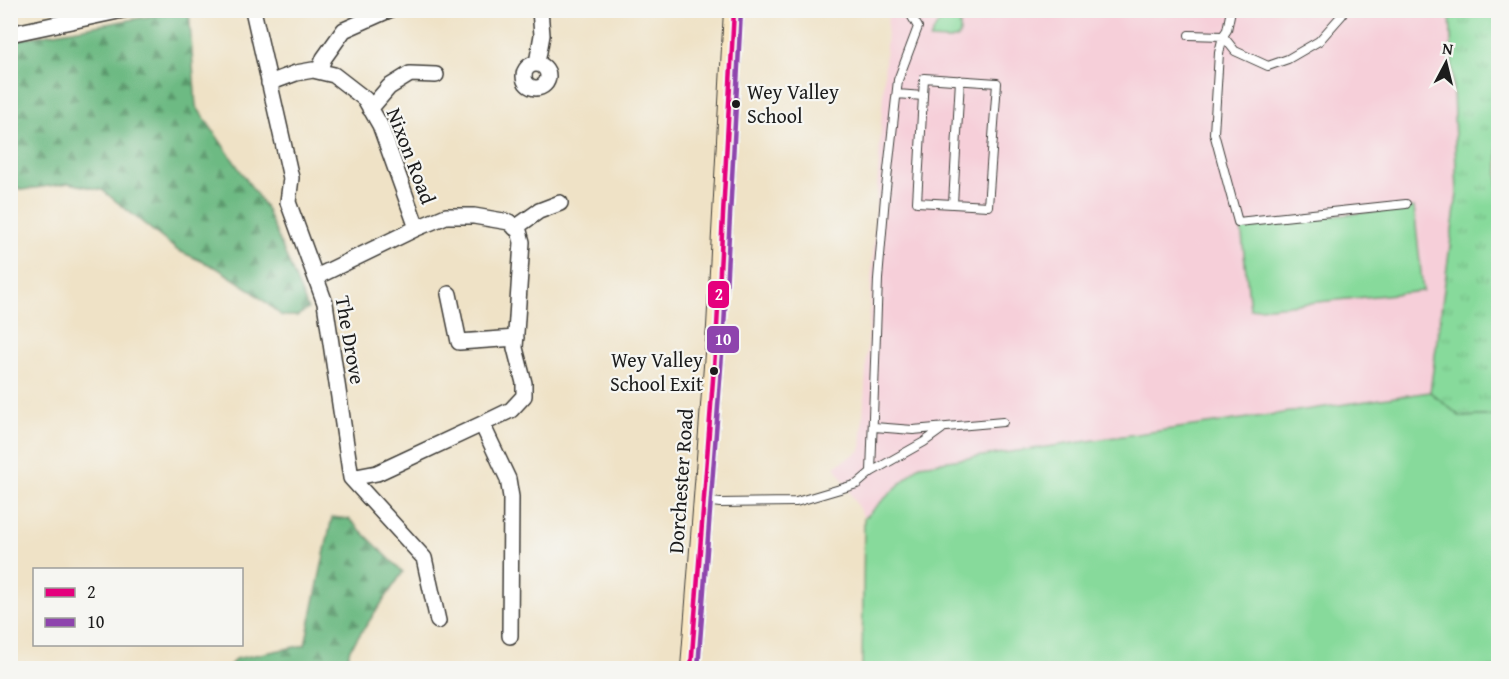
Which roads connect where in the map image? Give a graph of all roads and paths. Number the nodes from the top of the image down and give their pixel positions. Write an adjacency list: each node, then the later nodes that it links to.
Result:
1 (123, 10): 9 (street)
2 (253, 10): 16 (street, The Drove)
3 (388, 10): 13 (street)
4 (540, 10): 12 (street)
5 (734, 10): 34 (main road, Dorchester Road)
6 (909, 10): 17 (lane)
7 (1231, 10): 11 (lane)
8 (1344, 10): 11 (lane)
9 (10, 34)
10 (1189, 35): 11 (lane)
11 (1223, 36): 22 (lane)
12 (537, 63)
13 (319, 71): 16 (street); 19 (street, Nixon Road)
14 (436, 75): 19 (street)
15 (960, 80): 18 (lane); 21 (lane); 21 (lane)
16 (269, 83): 25 (street, The Drove)
17 (897, 94): 18 (lane); 30 (lane)
18 (923, 96): 21 (lane)
19 (370, 109): 23 (street, Nixon Road)
20 (560, 203): 24 (street)
21 (953, 204)
22 (1407, 204)
23 (417, 228): 24 (street); 25 (street)
24 (515, 228): 27 (street)
25 (316, 277): 33 (street, The Drove)
26 (449, 294): 27 (street)
27 (516, 338): 29 (street)
28 (1003, 422): 31 (lane)
29 (482, 424): 33 (street); 36 (street)
30 (874, 427): 31 (lane); 32 (lane)
31 (944, 428): 32 (lane)
32 (872, 472): 34 (lane)
33 (351, 478): 35 (street)
34 (704, 501): 37 (main road, Dorchester Road)
35 (438, 621)
36 (510, 636)
37 (691, 669)

